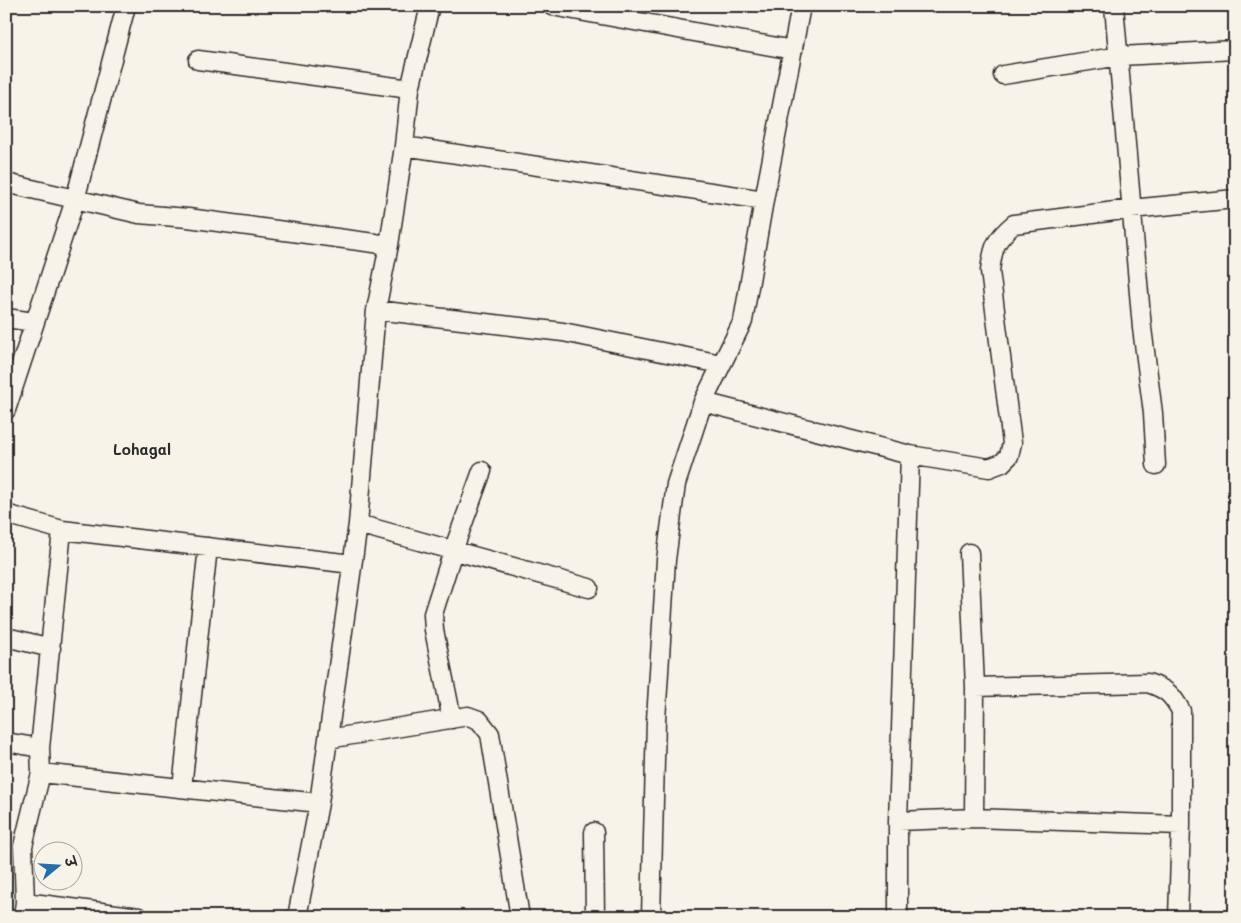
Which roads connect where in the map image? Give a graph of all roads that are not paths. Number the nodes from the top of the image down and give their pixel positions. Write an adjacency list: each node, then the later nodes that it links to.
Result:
1 (126, 6): 16 (street)
2 (430, 6): 12 (street)
3 (552, 6): 6 (street)
4 (801, 6): 7 (street)
5 (1114, 6): 9 (street)
6 (596, 10): 7 (street)
7 (793, 50): 17 (street)
8 (1235, 50): 9 (street)
9 (1120, 56): 11 (street); 18 (street)
10 (198, 60): 12 (street)
11 (1003, 74)
12 (410, 89): 13 (street)
13 (404, 146): 17 (street); 19 (street)
14 (6, 183): 16 (street)
15 (1235, 199): 18 (street)
16 (75, 200): 19 (street); 22 (street)
17 (764, 200): 23 (street)
18 (1131, 209): 26 (street); 27 (street)
19 (389, 245): 20 (street)
20 (376, 310): 23 (street); 30 (street)
21 (6, 318): 22 (street)
22 (34, 322): 25 (street)
23 (721, 364): 24 (street)
24 (702, 402): 26 (street); 57 (street)
25 (6, 410)
26 (910, 455): 48 (street)
27 (1156, 465)
28 (482, 472): 33 (street)
29 (6, 514): 31 (street)
30 (358, 524): 33 (street); 35 (street)
31 (62, 530): 32 (street); 38 (street)
32 (208, 547): 35 (street); 45 (street)
33 (453, 551): 36 (street); 40 (street)
34 (969, 553): 39 (street)
35 (352, 564): 41 (street)
36 (589, 588)
37 (6, 638): 38 (street)
38 (51, 648): 43 (street)
39 (975, 687): 47 (street); 49 (street)
40 (452, 719): 41 (street); 55 (street)
41 (328, 739): 46 (street)
42 (6, 742): 43 (street)
43 (40, 748): 44 (street)
44 (41, 772): 45 (street); 51 (street)
45 (182, 788): 46 (street)
46 (319, 804): 54 (street)
47 (974, 818): 48 (street); 49 (street)
48 (898, 821): 58 (street)
49 (1181, 825): 59 (street)
50 (594, 832): 56 (street)
51 (15, 846): 52 (street)
52 (24, 910): 53 (street)
53 (139, 917)
54 (297, 917)
55 (520, 917)
56 (595, 917)
57 (651, 917)
58 (898, 917)
59 (1178, 917)

